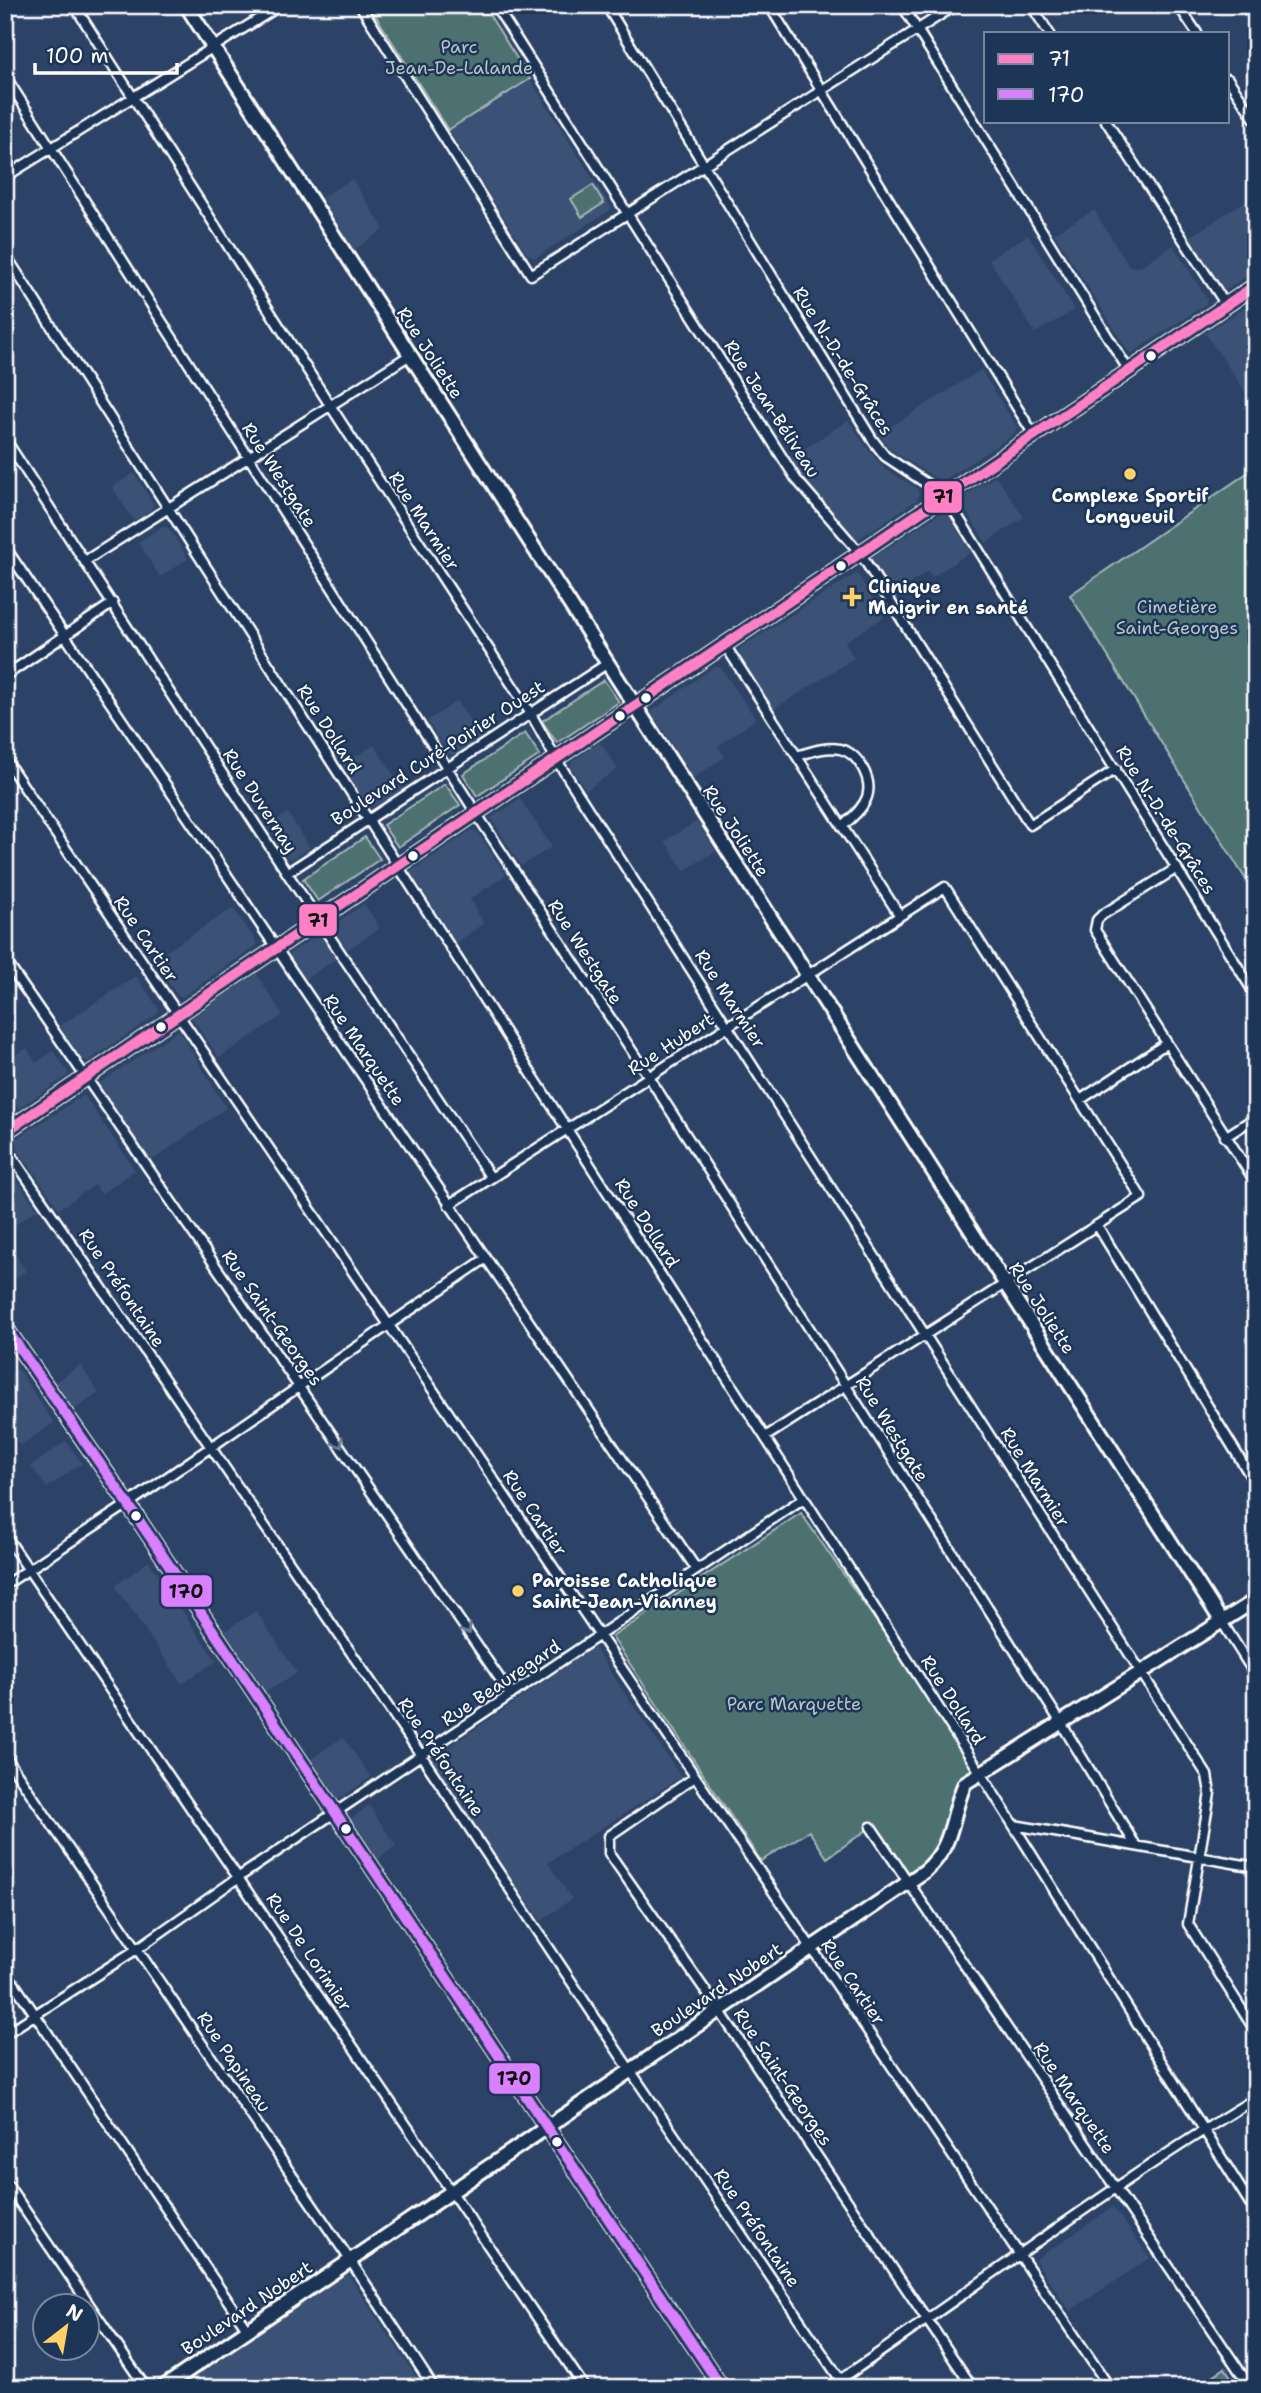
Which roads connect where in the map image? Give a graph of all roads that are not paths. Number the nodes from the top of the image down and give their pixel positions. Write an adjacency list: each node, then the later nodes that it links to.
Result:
1 (74, 5): 21 (street, Rue Marmier)
2 (186, 5): 17 (street, Rue Joliette)
3 (281, 5): 17 (street)
4 (360, 5): 27 (street)
5 (495, 5): 27 (street, Rue Jean-Béliveau)
6 (606, 5): 25 (street, Rue N.-D.-de-Grâces)
7 (769, 5): 20 (street)
8 (902, 5): 14 (street)
9 (956, 5): 14 (street)
10 (1031, 5): 15 (street)
11 (1178, 5): 16 (street)
12 (1245, 5): 13 (street)
13 (1256, 22)
14 (918, 30): 20 (street); 32 (street)
15 (1048, 32)
16 (1196, 32)
17 (213, 47): 21 (street); 31 (street, Rue Joliette)
18 (5, 76): 24 (street, Rue Westgate)
19 (1230, 82): 22 (street)
20 (821, 91): 25 (street); 34 (street)
21 (133, 97): 24 (street); 33 (street, Rue Marmier)
22 (1256, 121)
23 (1107, 122): 30 (street)
24 (51, 148): 26 (street); 36 (street, Rue Westgate)
25 (704, 164): 27 (street); 37 (street, Rue N.-D.-de-Grâces)
26 (5, 177)
27 (628, 213): 40 (street, Rue Jean-Béliveau)
28 (5, 254): 38 (street, Rue Dollard)
29 (1256, 285): 30 (street)
30 (1226, 305): 32 (street)
31 (410, 355): 33 (street); 45 (street, Rue Joliette)
32 (1129, 371): 34 (street)
33 (330, 406): 36 (street); 48 (street, Rue Marmier)
34 (1034, 435): 37 (street)
35 (5, 439): 41 (street, Rue Duvernay)
36 (249, 458): 38 (street); 52 (street, Rue Westgate)
37 (945, 496): 40 (street); 53 (street, Rue N.-D.-de-Grâces)
38 (168, 508): 41 (street); 55 (street, Rue Dollard)
39 (5, 547): 43 (street, Rue Marquette)
40 (860, 553): 44 (street); 53 (street, Rue Jean-Béliveau)
41 (85, 561): 42 (street, Rue Duvernay)
42 (113, 603): 43 (street); 59 (street, Rue Duvernay)
43 (65, 635): 46 (street); 62 (street, Rue Marquette)
44 (724, 645): 47 (street); 49 (street)
45 (608, 663): 47 (street, Rue Joliette); 48 (street, Boulevard Curé-Poirier Ouest)
46 (5, 676)
47 (635, 705): 50 (street); 64 (street, Rue Joliette)
48 (531, 714): 50 (street, Rue Marmier); 52 (street, Boulevard Curé-Poirier Ouest)
49 (797, 756): 56 (street); 56 (street)
50 (556, 759): 54 (street); 67 (street, Rue Marmier)
51 (5, 760): 66 (street, Rue Cartier)
52 (447, 768): 54 (street, Rue Westgate); 55 (street, Boulevard Curé-Poirier Ouest)
53 (1116, 769): 58 (street, Rue N.-D.-de-Grâces)
54 (475, 813): 57 (street); 70 (street, Rue Westgate)
55 (369, 820): 57 (street, Rue Dollard); 59 (street, Boulevard Curé-Poirier Ouest)
56 (842, 827): 60 (street)
57 (398, 866): 61 (street); 73 (street, Rue Dollard)
58 (1177, 868): 65 (street, Rue N.-D.-de-Grâces); 68 (street)
59 (287, 873): 61 (street, Rue Duvernay)
60 (900, 916): 64 (street, Rue Hubert); 71 (street, Rue Hubert)
61 (319, 919): 62 (street); 77 (street, Rue Duvernay)
62 (276, 948): 66 (street); 79 (street, Rue Marquette)
63 (5, 960): 69 (street, Rue Saint-Georges)
64 (808, 975): 67 (street, Rue Hubert); 82 (street, Rue Joliette)
65 (1256, 996)
66 (178, 1015): 69 (street); 83 (street, Rue Cartier)
67 (729, 1026): 70 (street, Rue Hubert); 85 (street, Rue Marmier)
68 (1167, 1043): 71 (street); 75 (street)
69 (86, 1077): 74 (street); 86 (street, Rue Saint-Georges)
70 (649, 1077): 73 (street, Rue Hubert); 87 (street, Rue Westgate)
71 (1080, 1100): 80 (street)
72 (1256, 1117): 75 (street)
73 (567, 1129): 77 (street, Rue Hubert); 88 (street, Rue Dollard)
74 (5, 1132)
75 (1226, 1137): 78 (street)
76 (5, 1146): 89 (street, Rue Préfontaine)
77 (491, 1178): 79 (street, Rue Hubert)
78 (1256, 1183)
79 (449, 1205): 81 (street, Rue Marquette)
80 (1097, 1226): 82 (street); 90 (street)
81 (485, 1259): 83 (street); 95 (street, Rue Marquette)
82 (1006, 1284): 85 (street); 98 (street, Rue Joliette)
83 (389, 1325): 86 (street); 99 (street, Rue Cartier)
84 (5, 1326): 92 (street)
85 (926, 1335): 87 (street); 100 (street, Rue Marmier)
86 (300, 1386): 89 (street); 102 (street, Rue Saint-Georges, one-way to 102)
87 (846, 1386): 88 (street); 103 (street, Rue Westgate)
88 (765, 1437): 91 (street, Rue Dollard)
89 (211, 1447): 92 (street); 104 (street, Rue Préfontaine)
90 (1256, 1485)
91 (804, 1498): 95 (street, Rue Beauregard); 106 (street, Rue Dollard)
92 (128, 1504): 94 (street); 108 (street)
93 (5, 1535): 94 (street, Rue De Lorimier)
94 (29, 1569): 96 (street); 114 (street, Rue De Lorimier)
95 (697, 1570): 99 (street, Rue Beauregard)
96 (5, 1585)
97 (1256, 1601): 98 (street, Boulevard Nobert)
98 (1222, 1622): 100 (street, Boulevard Nobert); 101 (street, Rue Joliette)
99 (599, 1635): 102 (street, Rue Beauregard); 107 (street, Rue Cartier)
100 (1141, 1673): 103 (street, Boulevard Nobert); 112 (street, Rue Marmier)
101 (1256, 1676)
102 (510, 1695): 104 (street, Rue Beauregard)
103 (1061, 1723): 106 (street, Boulevard Nobert); 111 (street, Rue Westgate)
104 (421, 1755): 108 (street, Rue Beauregard); 123 (street, Rue Préfontaine)
105 (5, 1756): 117 (street, Rue Papineau)
106 (981, 1773): 109 (street, Rue Dollard); 115 (street, Boulevard Nobert)
107 (695, 1777): 116 (street, Rue Cartier); 119 (street, Rue Saint-Georges)
108 (335, 1813): 114 (street, Rue Beauregard); 125 (street)
109 (1014, 1825): 111 (street); 126 (street, Rue Dollard)
110 (871, 1827): 115 (street, Rue Marquette)
111 (1136, 1846): 112 (street)
112 (1198, 1857): 113 (street); 121 (street, Rue Marmier)
113 (1256, 1867)
114 (239, 1877): 117 (street, Rue Beauregard); 129 (street, Rue De Lorimier)
115 (908, 1882): 116 (street, Boulevard Nobert); 128 (street, Rue Marquette)
116 (811, 1948): 119 (street, Boulevard Nobert); 131 (street, Rue Cartier)
117 (137, 1949): 120 (street, Rue Beauregard); 132 (street, Rue Papineau)
118 (5, 1970): 120 (street)
119 (719, 2010): 123 (street, Boulevard Nobert); 133 (street, Rue Saint-Georges)
120 (36, 2014): 122 (street, Rue Beauregard); 134 (street)
121 (1256, 2032)
122 (5, 2034)
123 (630, 2070): 125 (street, Boulevard Nobert); 135 (street, Rue Préfontaine)
124 (1256, 2098): 126 (street)
125 (546, 2127): 129 (street, Boulevard Nobert); 140 (street)
126 (1203, 2129): 128 (street); 130 (street, Rue Dollard)
127 (5, 2181): 136 (street)
128 (1116, 2187): 131 (street); 145 (street, Rue Marquette)
129 (452, 2191): 132 (street, Boulevard Nobert); 139 (street, Rue De Lorimier)
130 (1256, 2213)
131 (1018, 2253): 133 (street); 144 (street, Rue Cartier)
132 (350, 2260): 134 (street, Boulevard Nobert); 138 (street, Rue Papineau)
133 (926, 2319): 135 (street); 143 (street, Rue Saint-Georges)
134 (247, 2329): 137 (street, Boulevard Nobert)
135 (841, 2379): 141 (street); 142 (street, Rue Préfontaine)
136 (146, 2388)
137 (162, 2388)
138 (434, 2388)
139 (585, 2388)
140 (722, 2388)
141 (828, 2388)
142 (846, 2388)
143 (973, 2388)
144 (1110, 2388)
145 (1251, 2388)

